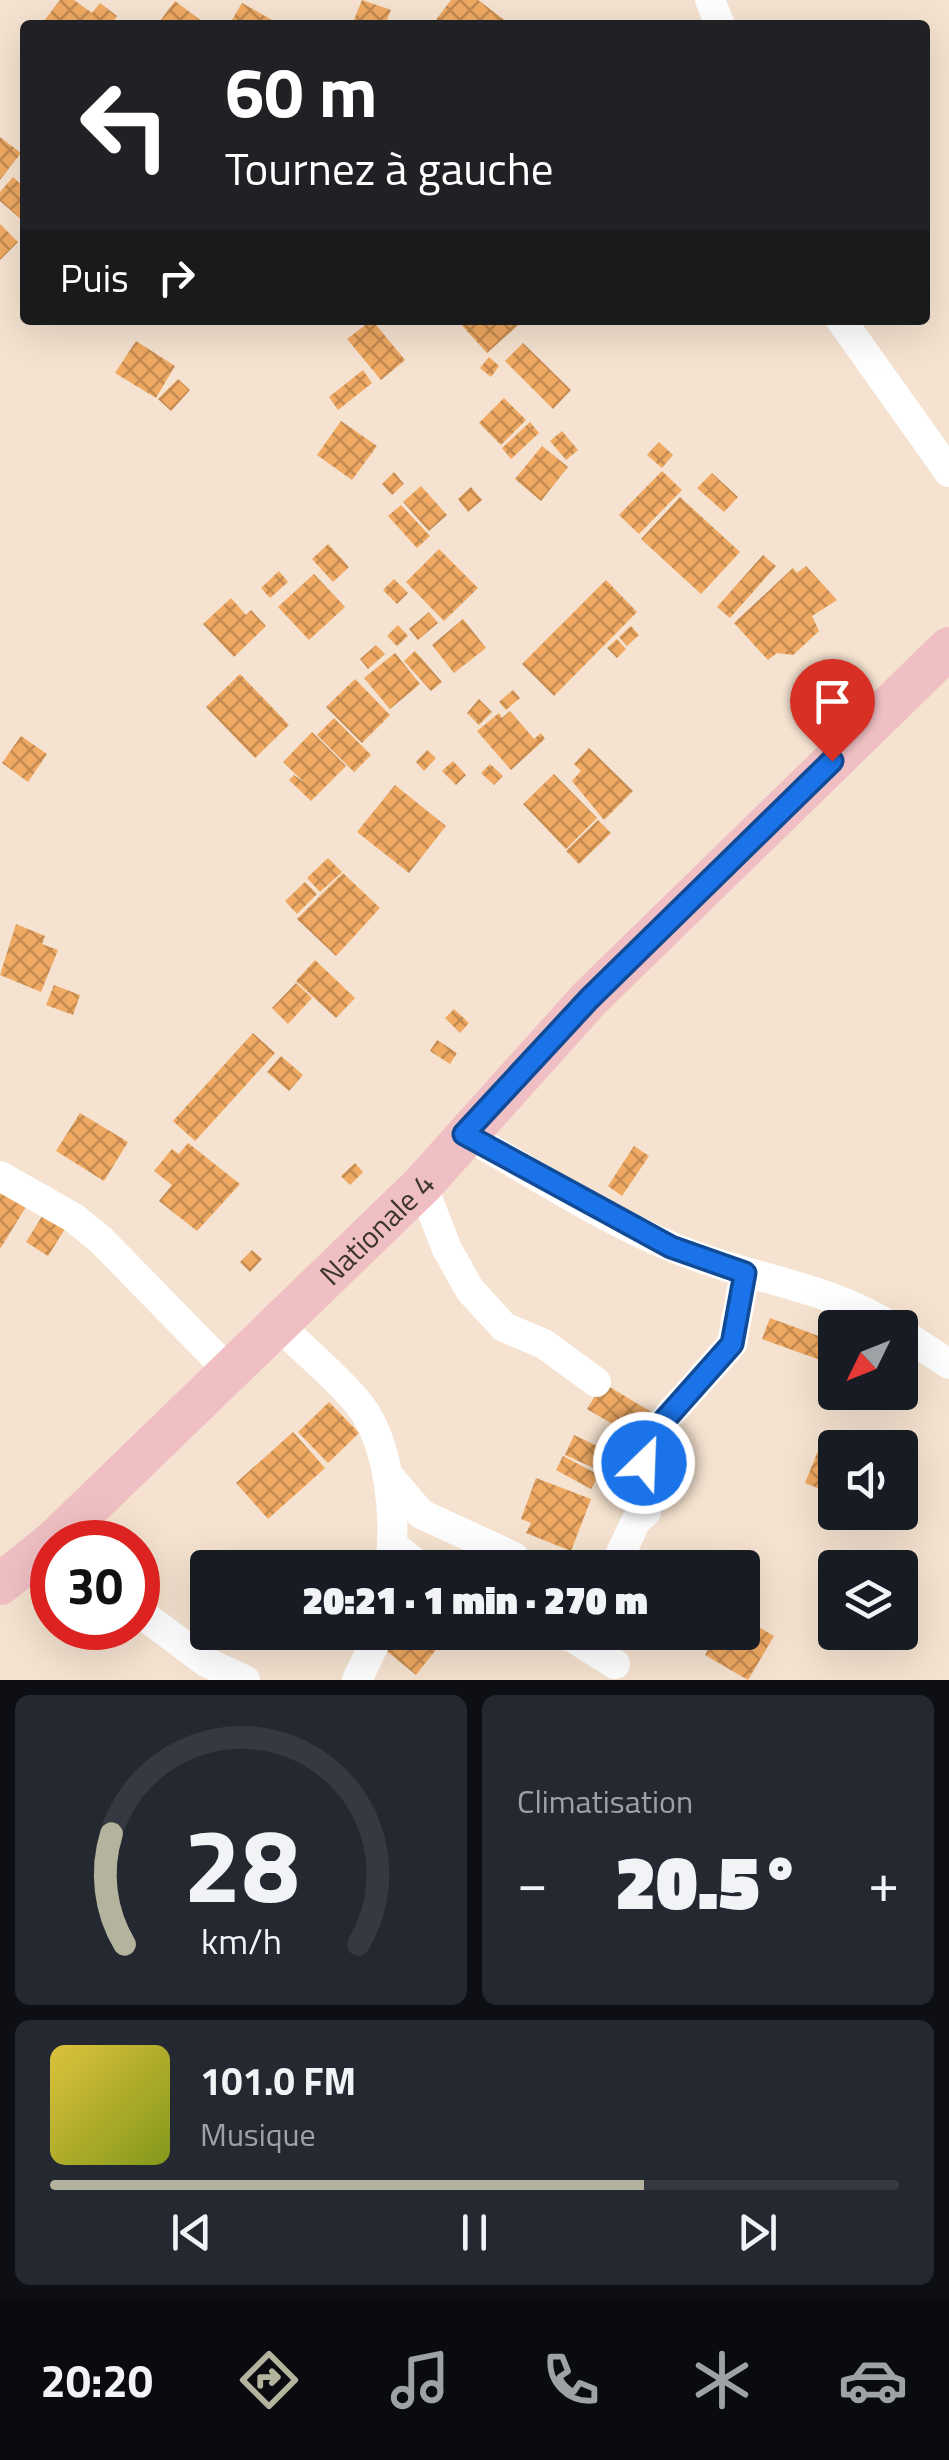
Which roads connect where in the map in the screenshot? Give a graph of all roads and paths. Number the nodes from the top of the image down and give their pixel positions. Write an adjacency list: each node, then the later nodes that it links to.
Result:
1 (844, 325): 2 (street)
2 (949, 472)
3 (949, 648): 4 (highway, Nationale 4)
4 (464, 1134): 6 (highway, Nationale 4); 7 (street)
5 (0, 1176): 12 (street)
6 (422, 1184): 9 (highway, Nationale 4); 13 (street)
7 (745, 1273): 8 (street); 18 (street)
8 (867, 1310)
9 (278, 1324): 12 (highway, Nationale 4); 14 (street)
10 (918, 1344): 11 (street)
11 (949, 1364)
12 (229, 1371): 15 (highway, Nationale 4)
13 (596, 1382)
14 (387, 1474): 16 (street); 17 (street)
15 (76, 1520)
16 (392, 1550)
17 (499, 1550)
18 (624, 1550)
19 (30, 1560): 20 (highway, Nationale 4)
20 (0, 1584)
21 (160, 1627): 25 (street)
22 (371, 1650): 26 (street)
23 (592, 1650): 24 (street)
24 (616, 1664)
25 (245, 1680)
26 (357, 1680)

